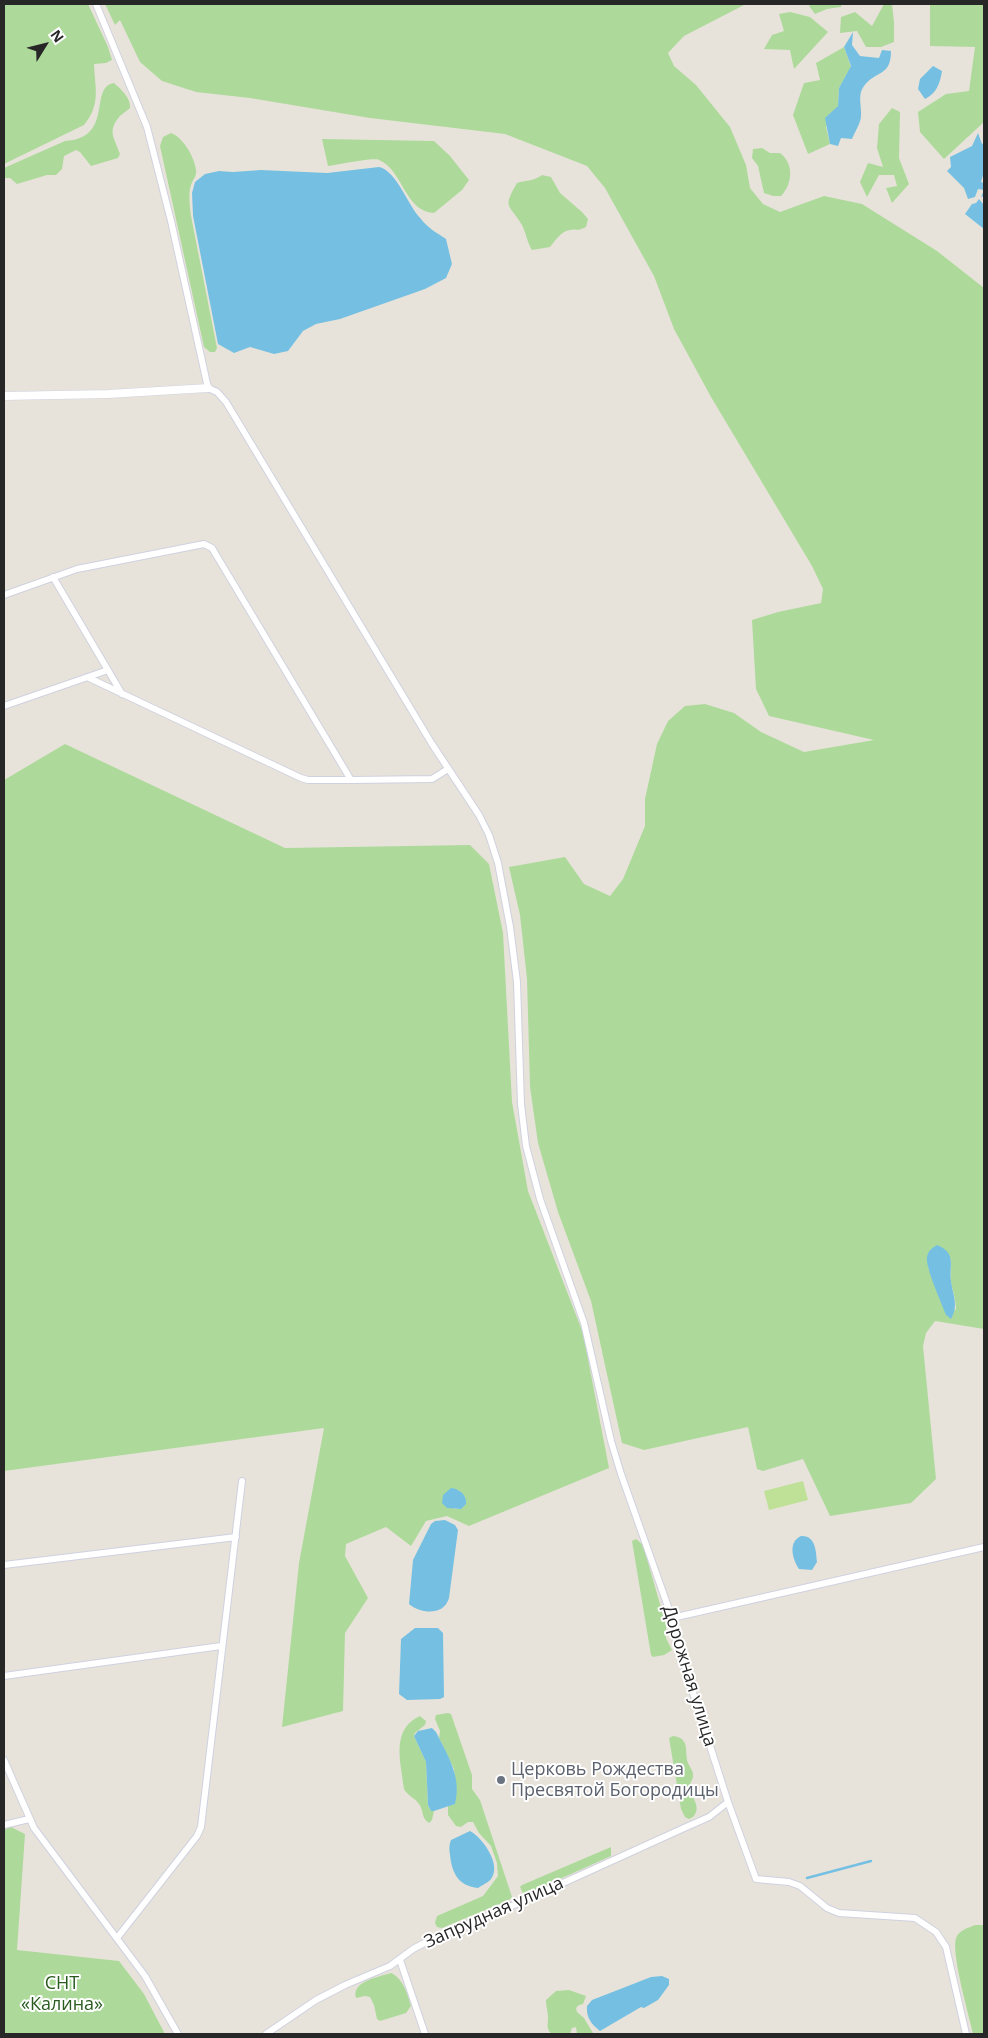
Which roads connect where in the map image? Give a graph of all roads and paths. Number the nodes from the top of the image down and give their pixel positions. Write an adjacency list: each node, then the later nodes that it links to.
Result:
1 (96, 4): 2 (street)
2 (208, 388): 3 (street); 10 (street, Дорожная улица)
3 (4, 396)
4 (53, 577): 5 (street); 6 (street); 11 (street)
5 (4, 595)
6 (108, 670): 7 (street); 8 (street)
7 (87, 678): 8 (street); 9 (street)
8 (122, 694): 11 (street)
9 (4, 706)
10 (448, 769): 11 (street); 16 (street, Дорожная улица)
11 (351, 780)
12 (242, 1481): 13 (street)
13 (236, 1537): 15 (street); 17 (street)
14 (984, 1547): 16 (street)
15 (4, 1565)
16 (672, 1618): 20 (street, Дорожная улица)
17 (221, 1646): 18 (street); 23 (street)
18 (4, 1676)
19 (4, 1760): 21 (street)
20 (728, 1802): 24 (street, Запрудная улица); 28 (street, Дорожная улица)
21 (29, 1819): 22 (street); 23 (street)
22 (4, 1824)
23 (117, 1938): 25 (street)
24 (400, 1960): 26 (street, Запрудная улица); 27 (street)
25 (178, 2034)
26 (266, 2034)
27 (425, 2034)
28 (966, 2034)

